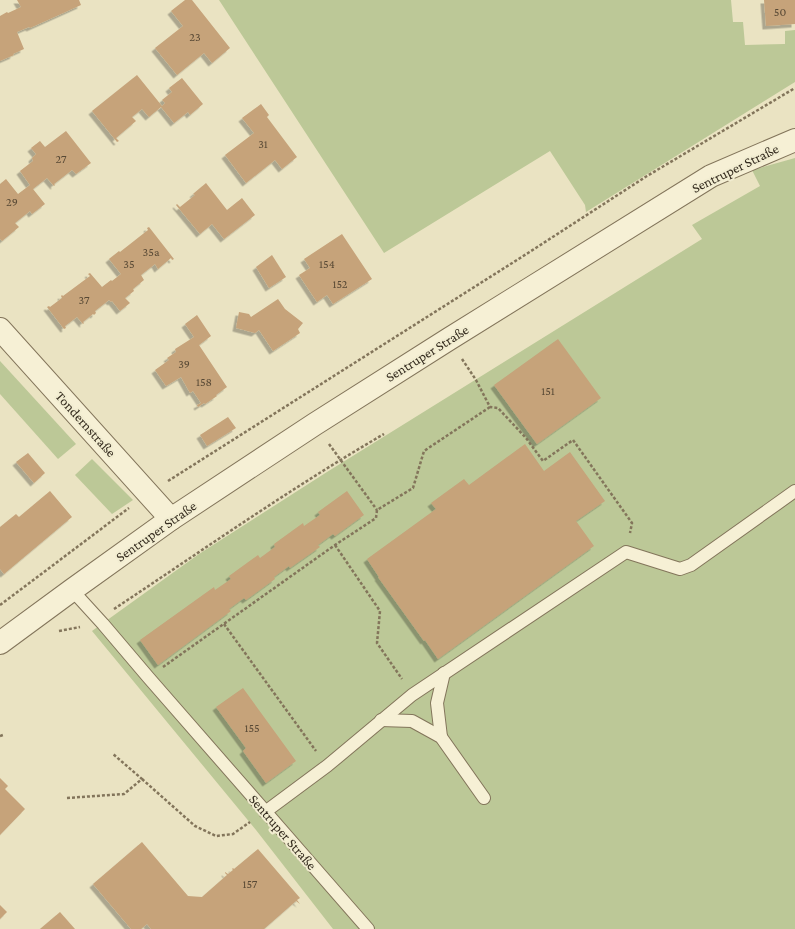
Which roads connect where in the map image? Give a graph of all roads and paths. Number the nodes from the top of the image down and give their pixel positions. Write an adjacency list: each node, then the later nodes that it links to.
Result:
1 (795, 88): 10 (path)
2 (795, 140): 4 (street, Sentruper Straße)
3 (0, 329): 10 (street, Tondernstraße)
4 (449, 339): 5 (path); 6 (street, Sentruper Straße)
5 (490, 407): 11 (path); 14 (path)
6 (315, 424): 8 (path); 12 (street, Sentruper Straße)
7 (384, 434): 8 (path)
8 (340, 460): 11 (path); 17 (path)
9 (795, 491): 14 (lane)
10 (148, 493): 12 (street, Tondernstraße); 16 (path)
11 (377, 510): 13 (path)
12 (171, 519): 15 (street, Sentruper Straße)
13 (335, 545): 18 (path); 23 (path)
14 (626, 552): 21 (lane)
15 (72, 590): 17 (lane, Sentruper Straße); 20 (street, Sentruper Straße)
16 (0, 605)
17 (98, 619): 19 (path); 22 (lane, Sentruper Straße)
18 (224, 624): 22 (path); 27 (path)
19 (54, 632)
20 (0, 643)
21 (444, 673): 23 (lane); 25 (lane)
22 (148, 677): 31 (lane, Sentruper Straße)
23 (412, 695): 24 (lane)
24 (381, 720): 25 (lane); 27 (lane)
25 (442, 737): 30 (lane)
26 (113, 754): 28 (path)
27 (327, 766): 31 (lane)
28 (142, 779): 29 (path); 31 (path)
29 (67, 798)
30 (484, 798)
31 (265, 812): 32 (lane, Sentruper Straße)
32 (368, 929)

